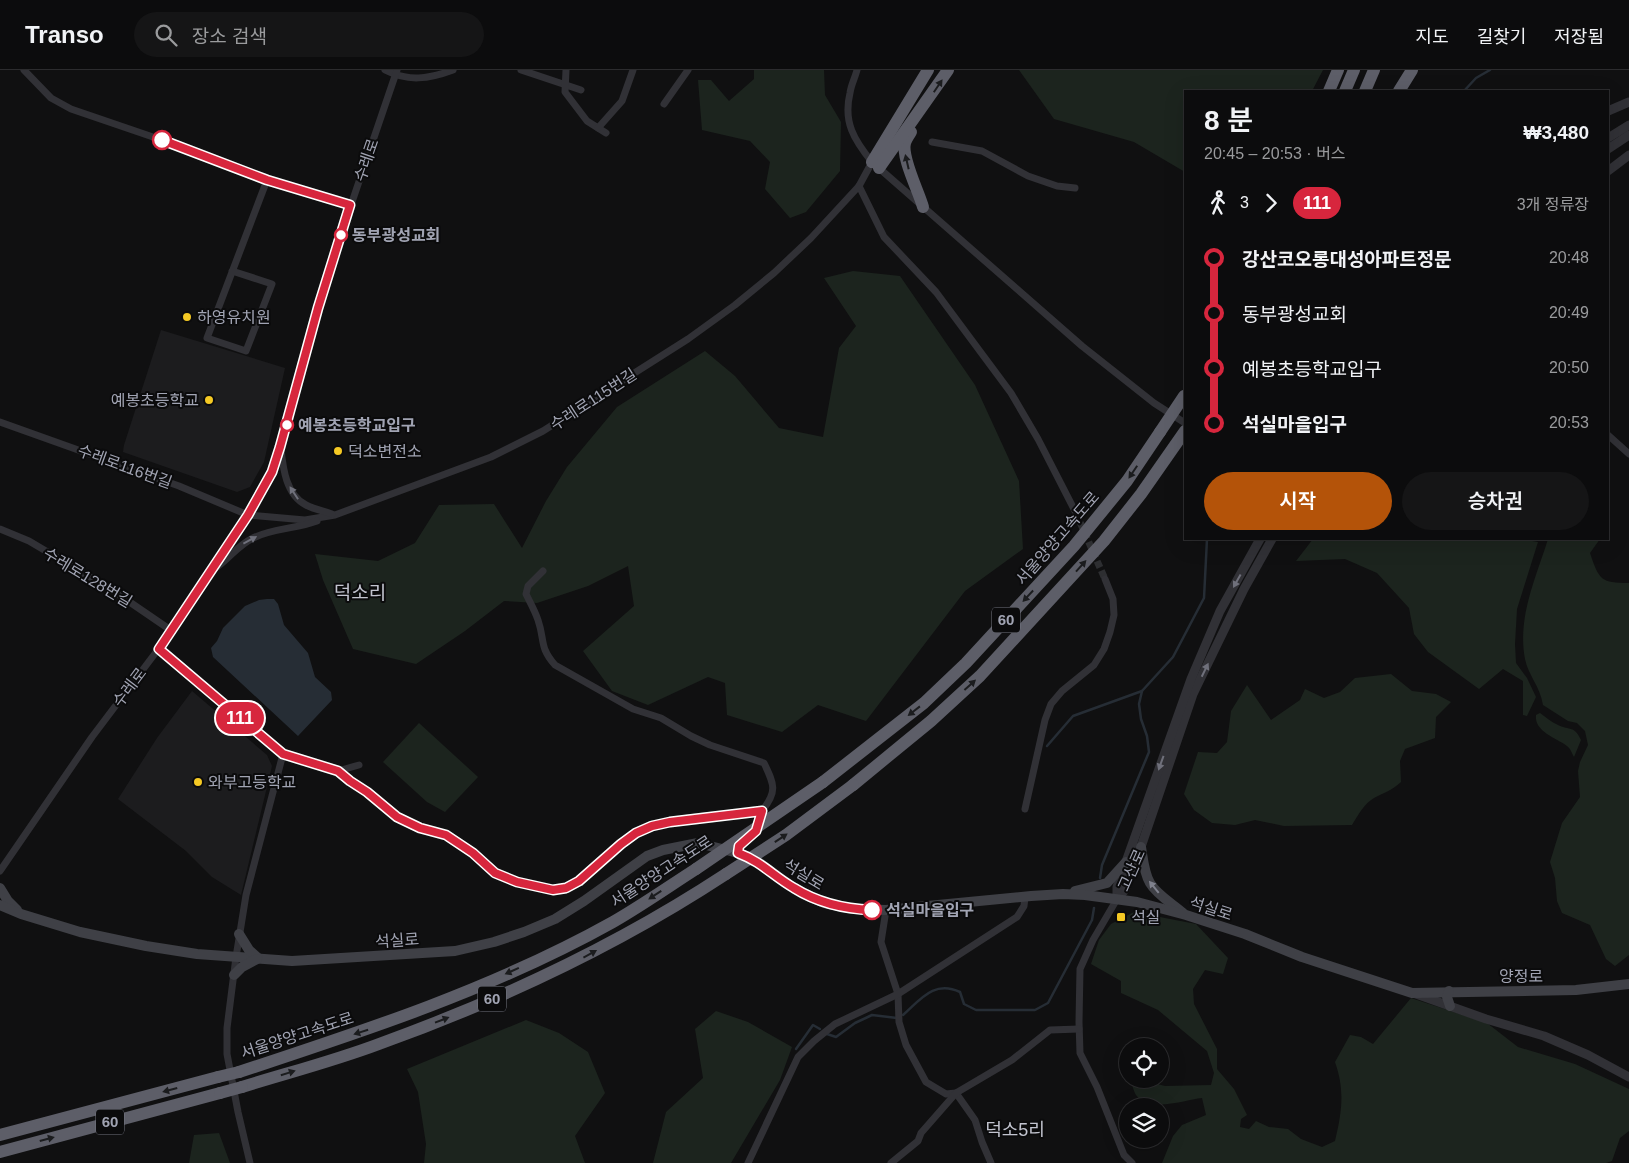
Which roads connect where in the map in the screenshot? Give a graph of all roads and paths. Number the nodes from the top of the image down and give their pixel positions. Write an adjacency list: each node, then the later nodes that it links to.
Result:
1 (24, 70): 36 (street)
2 (385, 70): 15 (street)
3 (452, 70): 15 (street)
4 (521, 70): 16 (street)
5 (566, 70): 16 (street)
6 (633, 70): 27 (street)
7 (688, 70): 23 (street)
8 (857, 70): 34 (street)
9 (928, 70): 34 (highway)
10 (948, 70): 24 (highway, one-way to 10)
11 (1338, 70): 18 (highway)
12 (1354, 70): 19 (highway)
13 (1374, 70): 20 (highway)
14 (1412, 70): 21 (highway)
15 (397, 73): 39 (street, 수레로)
16 (566, 84): 17 (street); 27 (street)
17 (581, 90)
18 (1329, 90)
19 (1345, 90)
20 (1365, 90)
21 (1399, 90)
22 (1629, 102): 25 (street)
23 (664, 104)
24 (922, 108): 34 (highway); 40 (highway, one-way to 24)
25 (1609, 111)
26 (1629, 125): 30 (street)
27 (598, 128): 28 (street)
28 (606, 133)
29 (1629, 136): 32 (street)
30 (1609, 137)
31 (932, 142): 38 (street)
32 (1609, 148)
33 (1629, 155): 35 (street)
34 (876, 165): 37 (street, 수레로115번길); 40 (street)
35 (1609, 170)
36 (267, 180): 39 (street); 41 (street)
37 (859, 186): 49 (street); 51 (street, 수레로115번길)
38 (1075, 188)
39 (350, 205): 47 (street, 수레로)
40 (923, 207): 44 (street)
41 (232, 271): 41 (street)
42 (1184, 395): 89 (highway, 서울양양고속도로 / 60, one-way to 89, bridge)
43 (0, 422): 50 (street, 수레로116번길)
44 (1184, 422)
45 (1182, 436): 90 (highway, 서울양양고속도로 / 60, one-way to 45, bridge)
46 (1609, 436): 48 (street)
47 (280, 447): 50 (street, 수레로); 51 (street, one-way to 47)
48 (1629, 454)
49 (1076, 513)
50 (248, 515): 51 (street, 수레로115번길); 55 (street, 수레로)
51 (333, 516): 55 (street, one-way to 51)
52 (0, 530): 58 (street, 수레로128번길)
53 (1259, 540): 67 (street, 고산로, one-way to 67)
54 (1271, 540): 65 (street, 고산로, one-way to 54)
55 (212, 571): 58 (street, 수레로)
56 (543, 571): 64 (street)
57 (1105, 579): 63 (street)
58 (172, 631): 59 (street, 수레로)
59 (159, 649): 60 (street); 68 (street, 수레로)
60 (283, 754): 62 (street); 77 (street)
61 (359, 765): 62 (street)
62 (338, 771): 64 (street)
63 (1025, 809)
64 (762, 811): 66 (street)
65 (1141, 847): 72 (street, 고산로); 76 (main road, one-way to 65)
66 (738, 853): 74 (main road, 석실로); 79 (main road, 석실로)
67 (1126, 862): 70 (main road); 72 (street, 고산로)
68 (0, 871)
69 (0, 888): 75 (main road)
70 (1063, 894): 71 (main road, 석실로); 72 (main road, 석실로)
71 (1025, 897): 74 (main road, 석실로); 84 (street)
72 (1117, 899): 76 (main road, 석실로); 86 (street)
73 (0, 904): 75 (main road, 석실로)
74 (886, 910): 84 (street)
75 (21, 914): 78 (main road, 석실로)
76 (1186, 915): 83 (main road, 석실로)
77 (240, 934): 78 (street); 79 (main road)
78 (236, 957): 79 (main road, 석실로); 80 (street)
79 (258, 958): 80 (main road)
80 (234, 975): 91 (street)
81 (1629, 984): 82 (main road, 양정로)
82 (1449, 991): 83 (main road, 양정로); 85 (main road)
83 (1412, 993): 85 (street, 석실로)
84 (898, 994): 88 (street); 92 (street)
85 (1450, 1006): 87 (street, 석실로)
86 (1079, 1029): 88 (street); 95 (street)
87 (1629, 1077)
88 (956, 1093): 93 (street); 94 (street)
89 (0, 1135)
90 (0, 1152)
91 (250, 1163)
92 (748, 1163)
93 (891, 1163)
94 (991, 1163)
95 (1132, 1163)

